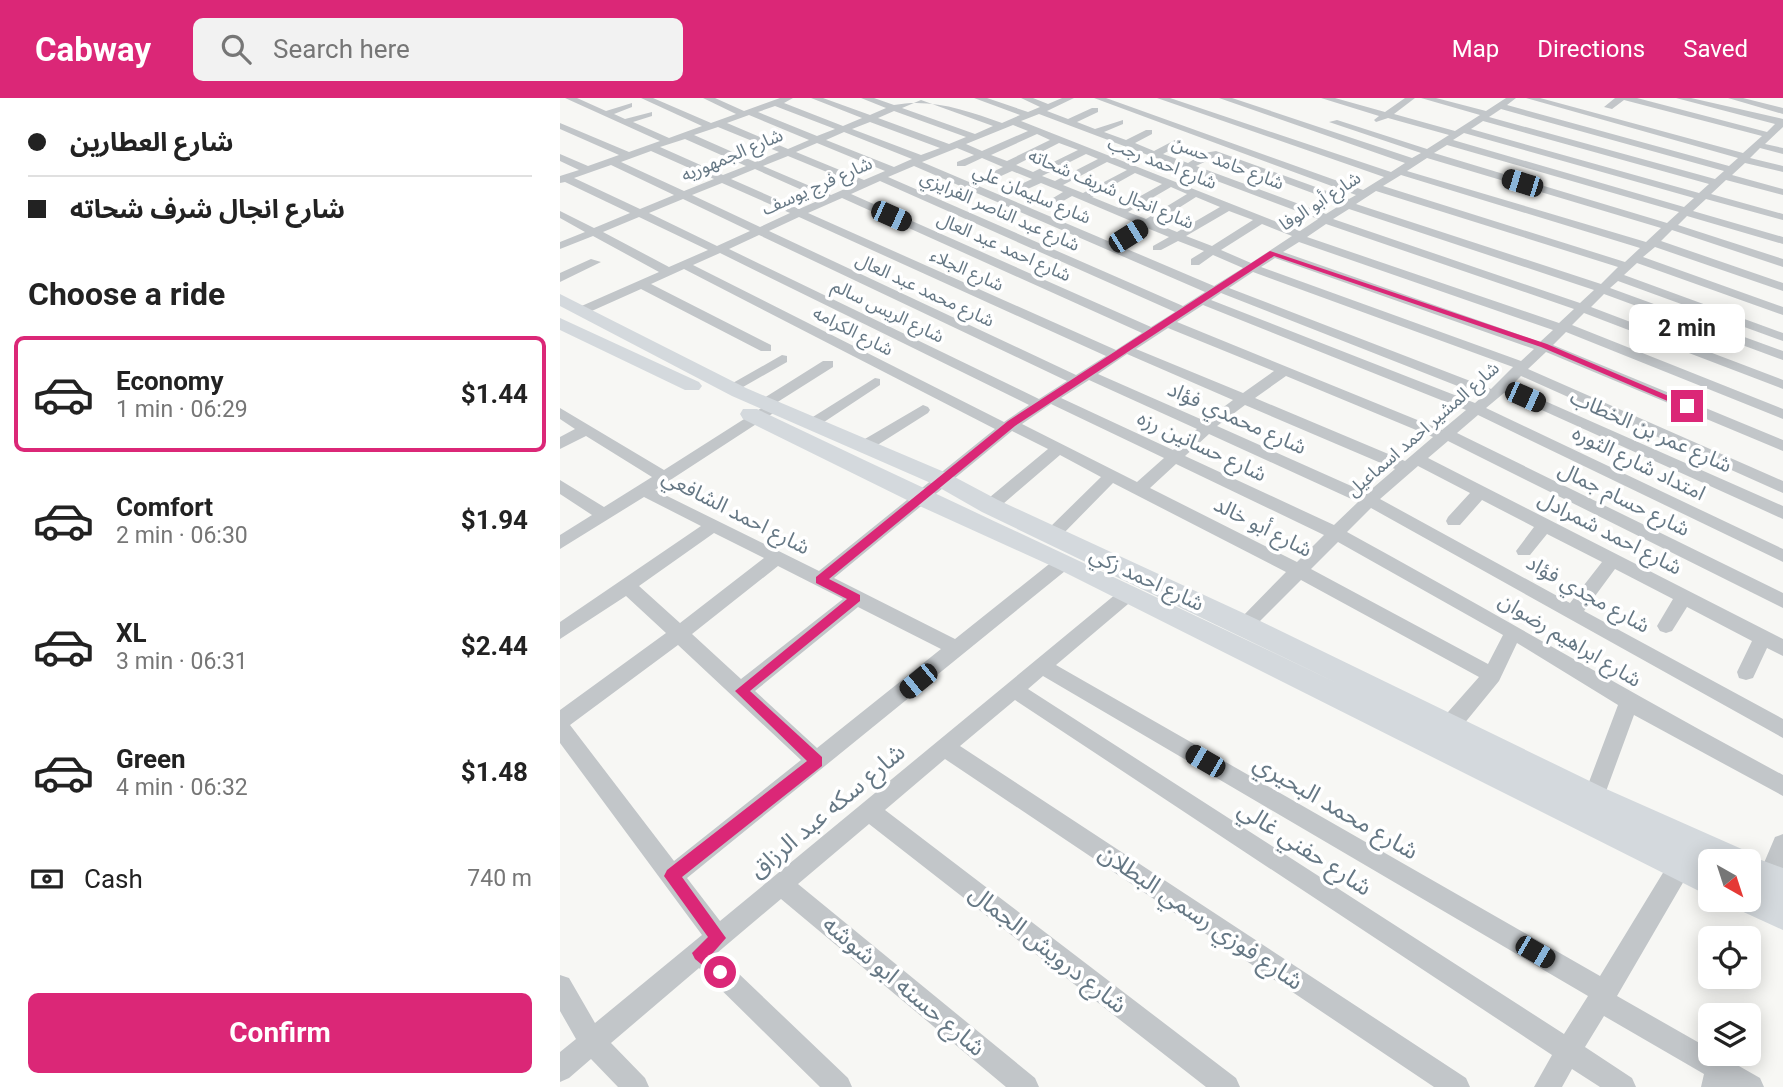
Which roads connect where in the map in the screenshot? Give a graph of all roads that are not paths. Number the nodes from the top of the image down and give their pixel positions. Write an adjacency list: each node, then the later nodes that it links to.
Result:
1 (571, 98): 45 (street)
2 (645, 98): 62 (street)
3 (707, 98): 43 (street)
4 (757, 98): 28 (street, شارع سليمان علي)
5 (789, 98): 28 (street)
6 (814, 98): 54 (street, شارع انجال شريف شحاته)
7 (865, 98): 37 (street)
8 (921, 98): 37 (street, شارع الجمهوريه); 63 (street, شارع احمد رجب)
9 (978, 98): 40 (street)
10 (1024, 98): 40 (street)
11 (1070, 98): 40 (street, شارع فرج يوسف)
12 (1098, 98): 128 (street)
13 (1223, 98): 32 (street)
14 (1257, 98): 35 (street)
15 (1319, 98): 29 (street)
16 (1325, 98): 30 (street)
17 (1358, 98): 30 (street)
18 (1411, 98): 49 (street)
19 (1425, 98): 26 (street)
20 (1530, 98): 33 (street)
21 (1565, 98): 33 (street)
22 (1623, 98): 36 (street); 53 (street)
23 (1680, 98): 72 (street)
24 (1732, 98): 72 (street)
25 (1157, 99): 34 (street)
26 (1447, 100): 38 (street); 51 (street)
27 (1508, 100): 51 (street, شارع أبو الوفا); 118 (street)
28 (774, 103): 43 (street); 71 (street, شارع سليمان علي)
29 (1310, 104)
30 (1347, 104): 42 (street); 49 (street)
31 (629, 105): 45 (street)
32 (1244, 105): 41 (street); 48 (street)
33 (1555, 105): 53 (street)
34 (1183, 106): 44 (street); 47 (street)
35 (1283, 106)
36 (1609, 107)
37 (894, 108): 54 (street, شارع الجمهوريه); 83 (street)
38 (1433, 109)
39 (1096, 110): 59 (street)
40 (1039, 111): 59 (street, شارع حامد حسن); 63 (street, شارع فرج يوسف)
41 (1232, 111)
42 (1332, 112)
43 (747, 113): 62 (street); 84 (street)
44 (1168, 113)
45 (605, 114): 58 (street)
46 (649, 114): 58 (street)
47 (1212, 115): 61 (street); 69 (street)
48 (1274, 115): 57 (street); 64 (street)
49 (1386, 115): 60 (street); 65 (street)
50 (1423, 116): 60 (street)
51 (1484, 116): 81 (street, شارع أبو الوفا); 118 (street)
52 (1695, 116): 53 (street); 66 (street); 70 (street)
53 (1648, 117): 103 (street)
54 (869, 118): 71 (street, شارع الجمهوريه); 90 (street, شارع انجال شريف شحاته)
55 (1323, 119): 100 (street)
56 (1120, 121): 76 (street)
57 (1262, 121)
58 (625, 122): 74 (street)
59 (1069, 122): 76 (street, شارع حامد حسن)
60 (1413, 122): 81 (street)
61 (1196, 123)
62 (714, 124): 79 (street); 95 (street)
63 (1007, 124): 75 (street, شارع احمد رجب); 83 (street, شارع فرج يوسف)
64 (1302, 124): 73 (street); 100 (street)
65 (1371, 125)
66 (1728, 125): 72 (street); 82 (street)
67 (560, 126): 98 (street)
68 (657, 126): 74 (street)
69 (1243, 126): 78 (street); 80 (street)
70 (1681, 127)
71 (844, 129): 84 (street, شارع الجمهوريه); 105 (street, شارع سليمان علي)
72 (1775, 129): 94 (street); 103 (street, شارع المشير احمد اسماعيل)
73 (1291, 130)
74 (644, 131): 86 (street)
75 (1036, 131): 85 (street, شارع احمد رجب); 99 (street)
76 (1096, 132): 89 (street, شارع حامد حسن)
77 (1149, 132): 89 (street)
78 (1228, 134)
79 (685, 135): 86 (street); 108 (street, شارع احمد عبد العال)
80 (1270, 135): 88 (street); 91 (street)
81 (1455, 135): 100 (street, شارع أبو الوفا); 133 (street); 139 (street)
82 (1716, 136)
83 (975, 137): 90 (street, شارع فرج يوسف)
84 (816, 139): 95 (street, شارع الجمهوريه); 116 (street)
85 (1057, 140): 93 (street, شارع احمد رجب); 109 (street)
86 (668, 141): 92 (street)
87 (1178, 142): 96 (street)
88 (1256, 143)
89 (1126, 144): 96 (street, شارع حامد حسن)
90 (952, 146): 99 (street, شارع انجال شريف شحاته); 105 (street, شارع فرج يوسف)
91 (1301, 146): 97 (street); 102 (street)
92 (650, 147): 98 (street); 123 (street, شارع الجلاء)
93 (1084, 150): 104 (street, شارع احمد رجب); 121 (street)
94 (1783, 151)
95 (786, 152): 108 (street, شارع الجمهوريه); 124 (street)
96 (1155, 154): 111 (street, شارع حامد حسن)
97 (1287, 154)
98 (627, 155): 106 (street)
99 (983, 155): 107 (street); 109 (street, شارع انجال شريف شحاته)
100 (1422, 156): 117 (street, شارع أبو الوفا); 148 (street)
101 (560, 157): 114 (street)
102 (1338, 158): 112 (street); 117 (street)
103 (1744, 158): 113 (street); 118 (street, شارع المشير احمد اسماعيل)
104 (1105, 159): 115 (street, شارع احمد رجب); 126 (street)
105 (917, 160): 116 (street, شارع فرج يوسف); 175 (street, شارع سليمان علي)
106 (611, 161): 114 (street); 132 (street, شارع محمد عبد العال)
107 (961, 164)
108 (754, 165): 123 (street, شارع الجمهوريه); 134 (street, شارع احمد عبد العال)
109 (1010, 166): 120 (street); 121 (street, شارع انجال شريف شحاته)
110 (1217, 166): 137 (street)
111 (1188, 167): 137 (street); 145 (street, شارع حامد حسن)
112 (1323, 167)
113 (1783, 169)
114 (588, 170): 122 (street)
115 (1134, 170): 125 (street, شارع احمد رجب); 135 (street)
116 (894, 171): 119 (street, شارع فرج يوسف)
117 (1395, 174): 128 (street, شارع أبو الوفا); 155 (street)
118 (1724, 176): 130 (street); 133 (street, شارع المشير احمد اسماعيل)
119 (879, 177): 124 (street, شارع فرج يوسف); 179 (street, شارع عبد الناصر الفرايزي)
120 (986, 178)
121 (1037, 178): 126 (street, شارع انجال شريف شحاته); 127 (street)
122 (563, 179): 141 (street, شارع الريس سالم)
123 (721, 179): 132 (street, شارع الجمهوريه); 142 (street, شارع الجلاء)
124 (864, 184): 134 (street, شارع فرج يوسف)
125 (1169, 184): 131 (street, شارع احمد رجب); 140 (street)
126 (1055, 185): 129 (street, شارع انجال شريف شحاته)
127 (1019, 190)
128 (1369, 190): 137 (street, شارع أبو الوفا); 164 (street)
129 (1072, 192): 135 (street, شارع انجال شريف شحاته); 136 (street)
130 (1783, 192)
131 (1194, 194): 138 (street, شارع احمد رجب); 147 (street)
132 (682, 195): 141 (street, شارع الجمهوريه); 149 (street, شارع محمد عبد العال)
133 (1702, 196): 139 (street, شارع المشير احمد اسماعيل); 144 (street)
134 (836, 197): 142 (street, شارع فرج يوسف); 184 (street, شارع احمد عبد العال)
135 (1084, 197): 140 (street, شارع انجال شريف شحاته)
136 (1052, 203)
137 (1345, 206): 145 (street, شارع أبو الوفا); 174 (street)
138 (1228, 207): 146 (street, شارع احمد رجب); 153 (street)
139 (1685, 211): 148 (street, شارع المشير احمد اسماعيل); 154 (street)
140 (1120, 212): 147 (street, شارع انجال شريف شحاته)
141 (639, 213): 150 (street, شارع الجمهوريه); 158 (street, شارع الريس سالم)
142 (799, 213): 149 (street, شارع فرج يوسف); 188 (street, شارع الجلاء)
143 (562, 217): 150 (street)
144 (1783, 217)
145 (1325, 219): 152 (street, شارع أبو الوفا); 178 (street, شارع حامد حسن)
146 (1261, 220): 152 (street, شارع احمد رجب); 159 (street)
147 (1147, 224): 151 (street); 153 (street, شارع انجال شريف شحاته)
148 (1669, 226): 155 (street, شارع المشير احمد اسماعيل); 166 (street)
149 (758, 231): 158 (street, شارع فرج يوسف); 165 (street, شارع محمد عبد العال)
150 (593, 232): 156 (street, شارع الجمهوريه); 169 (street)
151 (1128, 236)
152 (1299, 236): 161 (street, شارع أبو الوفا); 183 (street, شارع احمد رجب)
153 (1178, 237): 157 (street); 159 (street, شارع انجال شريف شحاته)
154 (1783, 241)
155 (1649, 244): 164 (street, شارع المشير احمد اسماعيل); 173 (street)
156 (560, 246)
157 (1157, 248)
158 (718, 249): 167 (street, شارع فرج يوسف); 200 (street, شارع الريس سالم)
159 (1212, 251): 163 (street); 168 (street, شارع انجال شريف شحاته)
160 (844, 253): 165 (street)
161 (1273, 253): 168 (street, شارع أبو الوفا); 186 (street)
162 (596, 262): 171 (street)
163 (1195, 262)
164 (1630, 262): 170 (street, شارع المشير احمد اسماعيل); 180 (street)
165 (825, 263): 194 (street, شارع محمد عبد العال)
166 (1783, 263)
167 (684, 265): 169 (street, شارع فرج يوسف); 207 (street, شارع الكرامه)
168 (1251, 267): 175 (street, شارع أبو الوفا); 192 (street, شارع انجال شريف شحاته)
169 (669, 272): 172 (street, شارع فرج يوسف)
170 (1615, 276): 174 (street, شارع المشير احمد اسماعيل); 185 (street)
171 (560, 278)
172 (641, 284): 181 (street, شارع فرج يوسف); 187 (street)
173 (1783, 287)
174 (1602, 288): 178 (street, شارع المشير احمد اسماعيل); 189 (street)
175 (1217, 289): 177 (street, شارع أبو الوفا); 198 (street, شارع سليمان علي)
176 (560, 299): 181 (street, شارع احمد زكي)
177 (1201, 300): 179 (street, شارع أبو الوفا); 202 (street, امتداد شارع الثوره)
178 (1582, 308): 183 (street, شارع المشير احمد اسماعيل); 196 (street, شارع حامد حسن)
179 (1184, 311): 182 (street, شارع أبو الوفا)
180 (1783, 311)
181 (571, 317): 197 (street, شارع احمد زكي); 201 (street, شارع احمد زكي)
182 (1167, 322): 184 (street, شارع أبو الوفا); 193 (street, شارع حسام جمال)
183 (1562, 327): 186 (street, شارع المشير احمد اسماعيل); 205 (street, شارع احمد رجب)
184 (1152, 331): 188 (street, شارع أبو الوفا)
185 (1783, 337)
186 (1543, 346): 192 (street, شارع المشير احمد اسماعيل); 212 (street)
187 (766, 348)
188 (1121, 352): 194 (street, شارع أبو الوفا); 199 (street, شارع الجلاء)
189 (1783, 356)
190 (782, 359): 197 (street)
191 (828, 364): 201 (street)
192 (1520, 368): 198 (street, شارع المشير احمد اسماعيل); 221 (street, شارع انجال شريف شحاته)
193 (1284, 371): 199 (street); 210 (street, شارع حسام جمال)
194 (1082, 377): 200 (street, شارع أبو الوفا); 208 (street, شارع محمدي فؤاد)
195 (875, 382): 206 (street)
196 (1783, 385)
197 (731, 387): 201 (street, شارع احمد زكي)
198 (1497, 391): 202 (street, شارع المشير احمد اسماعيل); 228 (street, شارع عمر بن الخطاب)
199 (1245, 399): 208 (street); 216 (street, شارع احمد شمرادل)
200 (1045, 402): 207 (street, شارع أبو الوفا); 215 (street, شارع حسانين رزه)
201 (766, 409): 206 (street, شارع احمد زكي); 218 (street); 225 (street, شارع احمد زكي)
202 (1476, 409): 210 (street, شارع المشير احمد اسماعيل); 237 (street, امتداد شارع الثوره)
203 (923, 410): 213 (street)
204 (560, 413): 209 (street)
205 (1783, 414)
206 (813, 423): 213 (street, شارع احمد زكي)
207 (1008, 426): 214 (street, شارع أبو خالد); 219 (street, شارع أبو الوفا)
208 (1207, 428): 215 (street); 226 (street, شارع محمدي فؤاد)
209 (586, 429): 211 (street); 218 (street)
210 (1445, 435): 216 (street, شارع المشير احمد اسماعيل); 247 (street, شارع حسام جمال)
211 (560, 444)
212 (1783, 446)
213 (863, 447): 219 (street, شارع احمد زكي)
214 (1059, 448): 217 (street, شارع أبو خالد); 227 (street)
215 (1176, 457): 222 (street); 233 (street, شارع حسانين رزه)
216 (1412, 463): 224 (street, شارع احمد شمرادل); 226 (street, شارع المشير احمد اسماعيل)
217 (1112, 475): 222 (street, شارع أبو خالد); 234 (street)
218 (664, 477): 223 (street)
219 (941, 479): 225 (street, شارع أبو الوفا); 227 (street, شارع احمد زكي)
220 (560, 486): 229 (street)
221 (1783, 487)
222 (1139, 489): 241 (street, شارع أبو خالد)
223 (643, 490): 229 (street); 232 (street, شارع احمد الشافعي)
224 (1480, 492): 230 (street); 231 (street, شارع احمد شمرادل)
225 (921, 497): 240 (street, شارع احمد زكي); 242 (street, شارع أبو الوفا)
226 (1370, 500): 233 (street, شارع المشير احمد اسماعيل); 248 (street, شارع مجدي فؤاد)
227 (990, 506): 234 (street, شارع احمد زكي)
228 (1783, 513)
229 (604, 515): 235 (street)
230 (1454, 521)
231 (1545, 525): 236 (street); 239 (street, شارع احمد شمرادل)
232 (713, 526): 238 (street, شارع احمد الشافعي); 243 (street)
233 (1336, 533): 241 (street, شارع المشير احمد اسماعيل); 252 (street, شارع ابراهيم رضوان)
234 (1052, 535): 249 (street, شارع احمد زكي)
235 (560, 543)
236 (1524, 551)
237 (1783, 556)
238 (776, 558): 242 (street, شارع احمد الشافعي); 253 (street)
239 (1613, 560): 245 (street, شارع احمد شمرادل); 248 (street)
240 (1064, 562): 244 (street, شارع احمد زكي); 256 (street)
241 (1299, 571): 249 (street, شارع المشير احمد اسماعيل); 259 (street, شارع أبو خالد)
242 (820, 580): 246 (street, شارع احمد الشافعي)
243 (627, 586): 251 (street); 253 (street)
244 (1128, 594): 257 (street, شارع سكه عبد الرزاق); 266 (street, شارع احمد زكي)
245 (1684, 597): 250 (street); 254 (street, شارع احمد شمرادل)
246 (856, 598): 256 (street, شارع احمد الشافعي); 261 (street)
247 (1783, 601)
248 (1574, 611): 265 (street, شارع مجدي فؤاد)
249 (1245, 625): 266 (street, شارع احمد زكي)
250 (1666, 626)
251 (560, 632)
252 (1514, 632): 259 (street); 262 (street, شارع ابراهيم رضوان)
253 (679, 634): 261 (street); 263 (street)
254 (1763, 638): 255 (street, شارع احمد شمرادل); 258 (street)
255 (1783, 648)
256 (958, 649): 268 (street)
257 (1041, 666): 260 (street, شارع سكه عبد الرزاق); 282 (street, شارع محمد البحيري)
258 (1746, 672)
259 (1492, 675): 266 (street)
260 (1013, 689): 267 (street, شارع سكه عبد الرزاق); 284 (street, شارع حفني غالي)
261 (741, 691): 268 (street)
262 (1629, 702): 269 (street, شارع ابراهيم رضوان); 270 (street)
263 (560, 720)
264 (560, 727): 276 (street)
265 (1783, 729)
266 (1443, 736): 270 (street, شارع احمد زكي); 274 (street, شارع احمد زكي)
267 (944, 747): 271 (street, شارع سكه عبد الرزاق); 291 (street, شارع فوزي رسمي البطلان)
268 (817, 761): 276 (street)
269 (1783, 786)
270 (1594, 798): 273 (street, شارع احمد زكي)
271 (868, 810): 278 (street, شارع سكه عبد الرزاق); 290 (street, شارع درويش الجمال)
272 (1783, 845): 277 (street)
273 (1706, 849)
274 (1681, 866): 275 (street, شارع احمد زكي); 282 (street)
275 (1698, 874)
276 (672, 876): 280 (street)
277 (1762, 882): 279 (street)
278 (781, 884): 280 (street, شارع سكه عبد الرزاق); 289 (street, شارع حسنه ابو شوشه)
279 (1783, 914)
280 (709, 946): 283 (street, شارع سكه عبد الرزاق); 288 (street)
281 (560, 987): 283 (street)
282 (1603, 996): 284 (street); 286 (street, شارع محمد البحيري)
283 (592, 1042): 285 (street, شارع سكه عبد الرزاق); 287 (street)
284 (1569, 1052): 292 (street); 293 (street, شارع حفني غالي)
285 (560, 1069)
286 (1716, 1078): 294 (street, شارع محمد البحيري)
287 (636, 1087)
288 (839, 1087)
289 (1026, 1087)
290 (1227, 1087)
291 (1457, 1087)
292 (1547, 1087)
293 (1623, 1087)
294 (1751, 1087)

